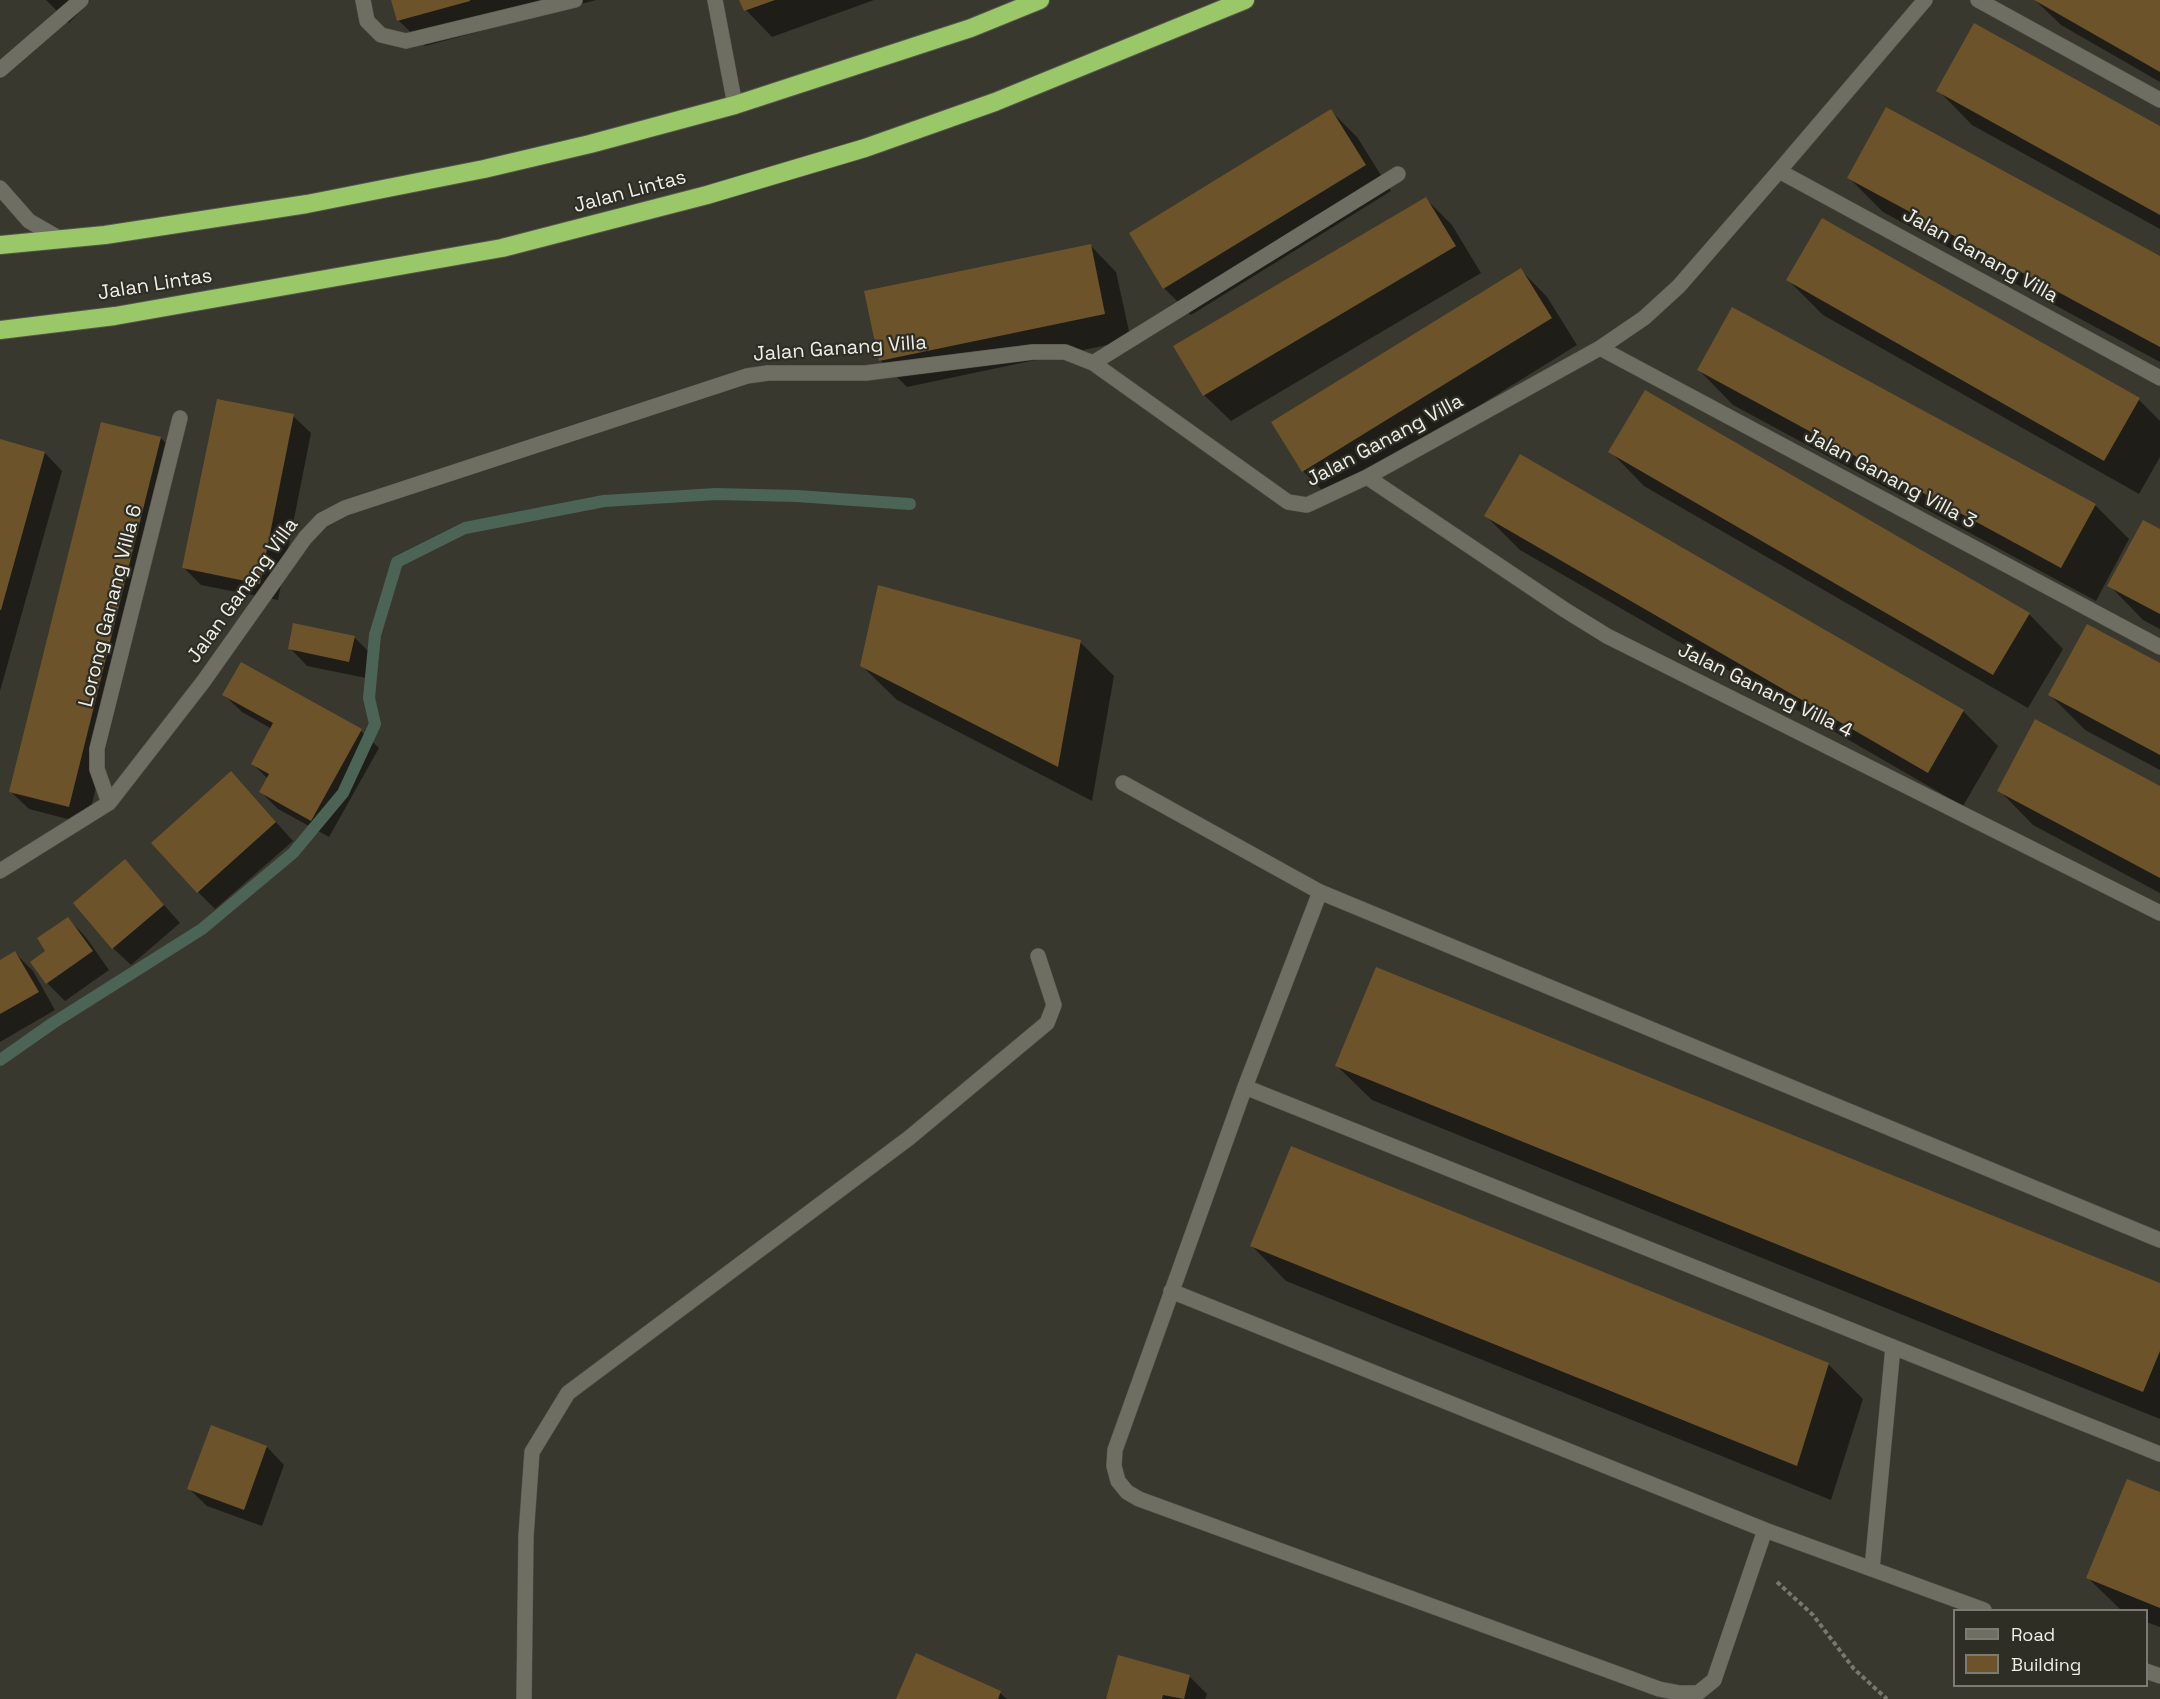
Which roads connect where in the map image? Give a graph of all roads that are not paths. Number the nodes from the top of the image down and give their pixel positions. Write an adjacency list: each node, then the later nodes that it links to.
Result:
1 (81, 0): 9 (street)
2 (363, 0): 3 (street)
3 (575, 0)
4 (715, 0): 11 (street)
5 (1040, 0): 11 (highway)
6 (1245, 0): 17 (highway, Jalan Lintas)
7 (1925, 0): 12 (street, Jalan Ganang Villa)
8 (1978, 0): 10 (street)
9 (2, 66)
10 (2160, 100)
11 (735, 105): 15 (highway)
12 (1779, 171): 18 (street, Jalan Ganang Villa); 20 (street, Jalan Ganang Villa)
13 (1398, 174): 19 (street)
14 (0, 188): 15 (street)
15 (62, 240): 16 (highway)
16 (0, 245)
17 (0, 330)
18 (1600, 348): 22 (street, Jalan Ganang Villa); 23 (street, Jalan Ganang Villa 3)
19 (1093, 363): 22 (street, Jalan Ganang Villa); 25 (street, Jalan Ganang Villa)
20 (2160, 378)
21 (180, 418): 25 (street, Lorong Ganang Villa 6)
22 (1367, 477): 28 (street, Jalan Ganang Villa 4)
23 (2160, 647)
24 (1123, 783): 27 (street)
25 (109, 803): 26 (street, Jalan Ganang Villa)
26 (0, 871)
27 (1320, 892): 30 (street); 31 (street)
28 (2160, 913)
29 (1038, 956): 38 (street)
30 (1245, 1087): 32 (street); 33 (street)
31 (2160, 1240)
32 (1171, 1291): 35 (street); 35 (street)
33 (1893, 1347): 34 (street); 36 (street)
34 (2160, 1454)
35 (1765, 1530): 36 (street)
36 (1872, 1569): 37 (street)
37 (1979, 1609)
38 (524, 1699)

